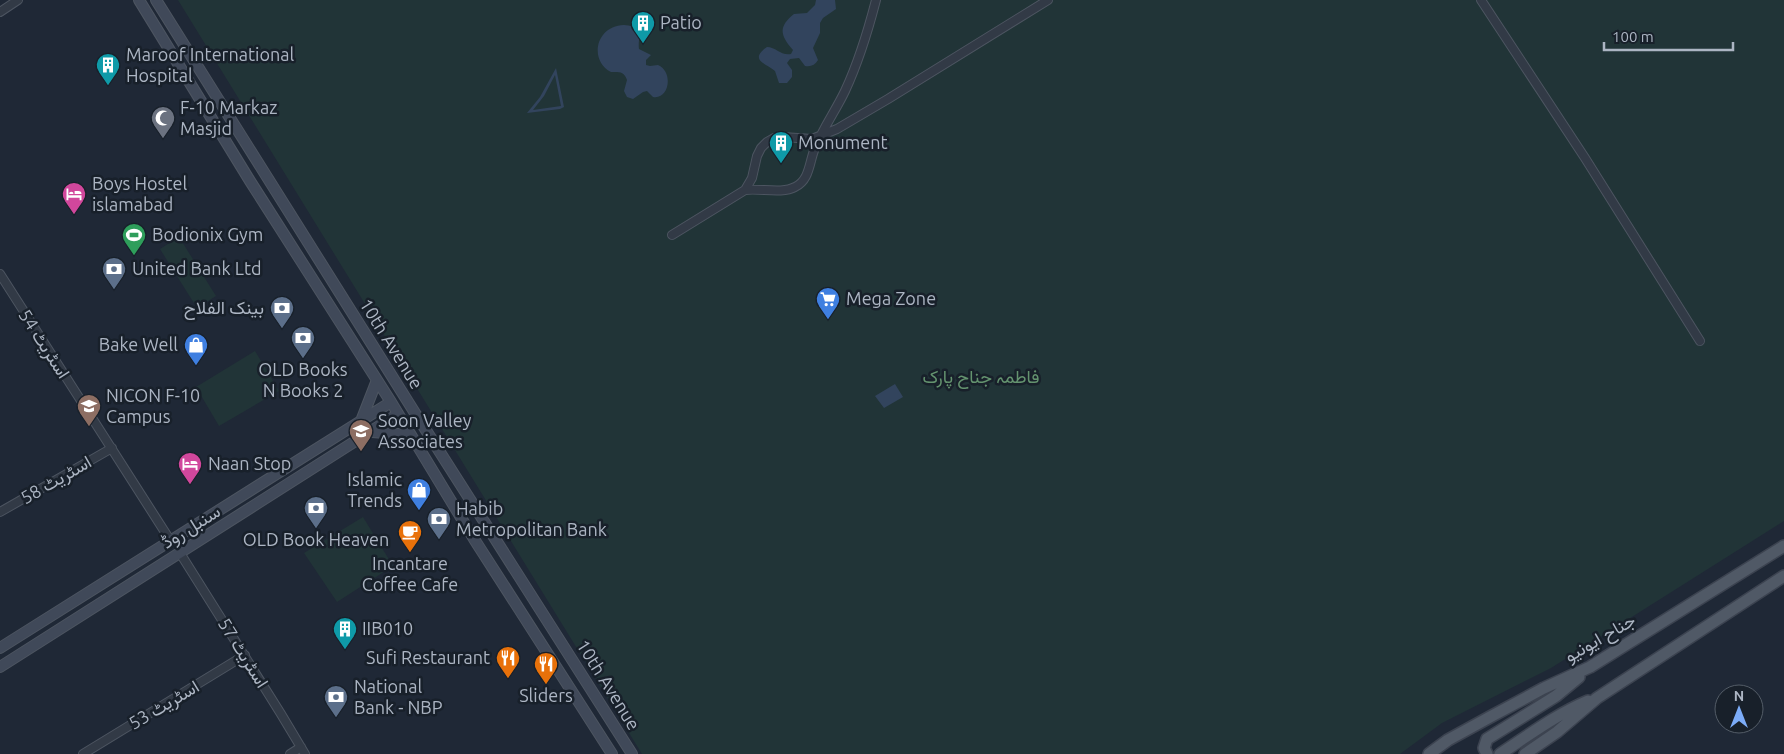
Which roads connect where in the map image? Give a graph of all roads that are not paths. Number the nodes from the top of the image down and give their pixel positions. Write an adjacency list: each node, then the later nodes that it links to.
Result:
1 (18, 0): 7 (street)
2 (139, 0): 9 (main road, 10th Avenue)
3 (156, 0): 8 (main road, 10th Avenue)
4 (876, 0): 10 (street)
5 (1048, 0): 10 (street)
6 (1481, 0): 16 (street)
7 (0, 12)
8 (176, 33): 9 (main road); 13 (main road, 10th Avenue)
9 (164, 41): 14 (main road, 10th Avenue)
10 (821, 136): 11 (street); 11 (street)
11 (746, 190): 12 (street)
12 (672, 235)
13 (316, 254): 14 (main road); 38 (main road, 10th Avenue)
14 (302, 261): 17 (main road, 10th Avenue)
15 (0, 274): 23 (street, اسٹریٹ 54)
16 (1700, 341)
17 (377, 380): 18 (main road, 10th Avenue); 20 (main road)
18 (391, 402): 19 (main road, 10th Avenue); 20 (main road, سنبل روڈ)
19 (398, 414): 21 (main road, سنبل روڈ); 22 (main road, 10th Avenue)
20 (361, 421): 25 (main road, سنبل روڈ)
21 (372, 432): 22 (main road); 27 (main road, سنبل روڈ)
22 (412, 435): 37 (main road, 10th Avenue)
23 (112, 448): 24 (street, اسٹریٹ 58); 25 (street, اسٹریٹ 54)
24 (0, 512)
25 (170, 540): 29 (main road, سنبل روڈ)
26 (1784, 546): 32 (main road, جناح ایونیو)
27 (180, 553): 30 (street, اسٹریٹ 57); 31 (main road, سنبل روڈ)
28 (1784, 576): 33 (main road)
29 (0, 648)
30 (245, 655): 34 (street, اسٹریٹ 57); 35 (street, اسٹریٹ 53)
31 (0, 667)
32 (1590, 667): 39 (main road, جناح ایونیو); 40 (main road)
33 (1597, 698): 41 (main road); 42 (main road)
34 (303, 751): 36 (street)
35 (83, 754)
36 (290, 754)
37 (612, 754)
38 (632, 754)
39 (1429, 754)
40 (1488, 754)
41 (1500, 754)
42 (1524, 754)

